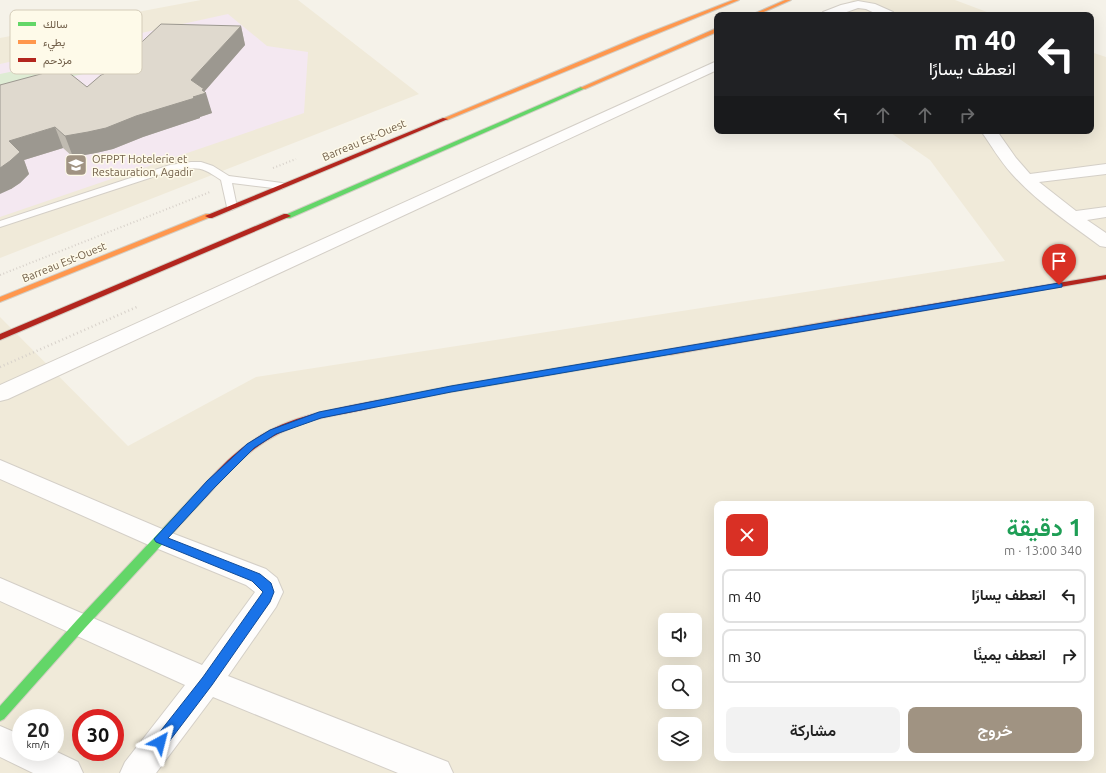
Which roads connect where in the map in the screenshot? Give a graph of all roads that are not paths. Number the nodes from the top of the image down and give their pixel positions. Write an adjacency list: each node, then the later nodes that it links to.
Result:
1 (737, 0): 12 (main road, Barreau Est-Ouest)
2 (788, 0): 3 (main road)
3 (760, 12)
4 (835, 12): 5 (street)
5 (882, 12)
6 (714, 31): 20 (main road)
7 (714, 66): 21 (street)
8 (991, 134): 11 (street)
9 (1106, 169): 11 (street)
10 (226, 179): 12 (lane); 13 (lane); 16 (lane)
11 (1027, 179): 15 (street)
12 (282, 186): 13 (main road, Barreau Est-Ouest)
13 (232, 207): 19 (main road, Barreau Est-Ouest)
14 (1106, 212): 15 (street)
15 (1073, 217): 17 (street)
16 (0, 224)
17 (1106, 242)
18 (1106, 277): 23 (main road)
19 (0, 300)
20 (0, 337)
21 (0, 394)
22 (0, 469): 23 (street)
23 (160, 539): 25 (main road); 26 (street)
24 (0, 589): 25 (street)
25 (81, 624): 26 (street); 27 (main road)
26 (207, 681): 32 (street); 33 (street)
27 (0, 715)
28 (0, 741): 29 (street)
29 (12, 747)
30 (41, 761): 31 (street)
31 (67, 773)
32 (136, 773)
33 (437, 773)

